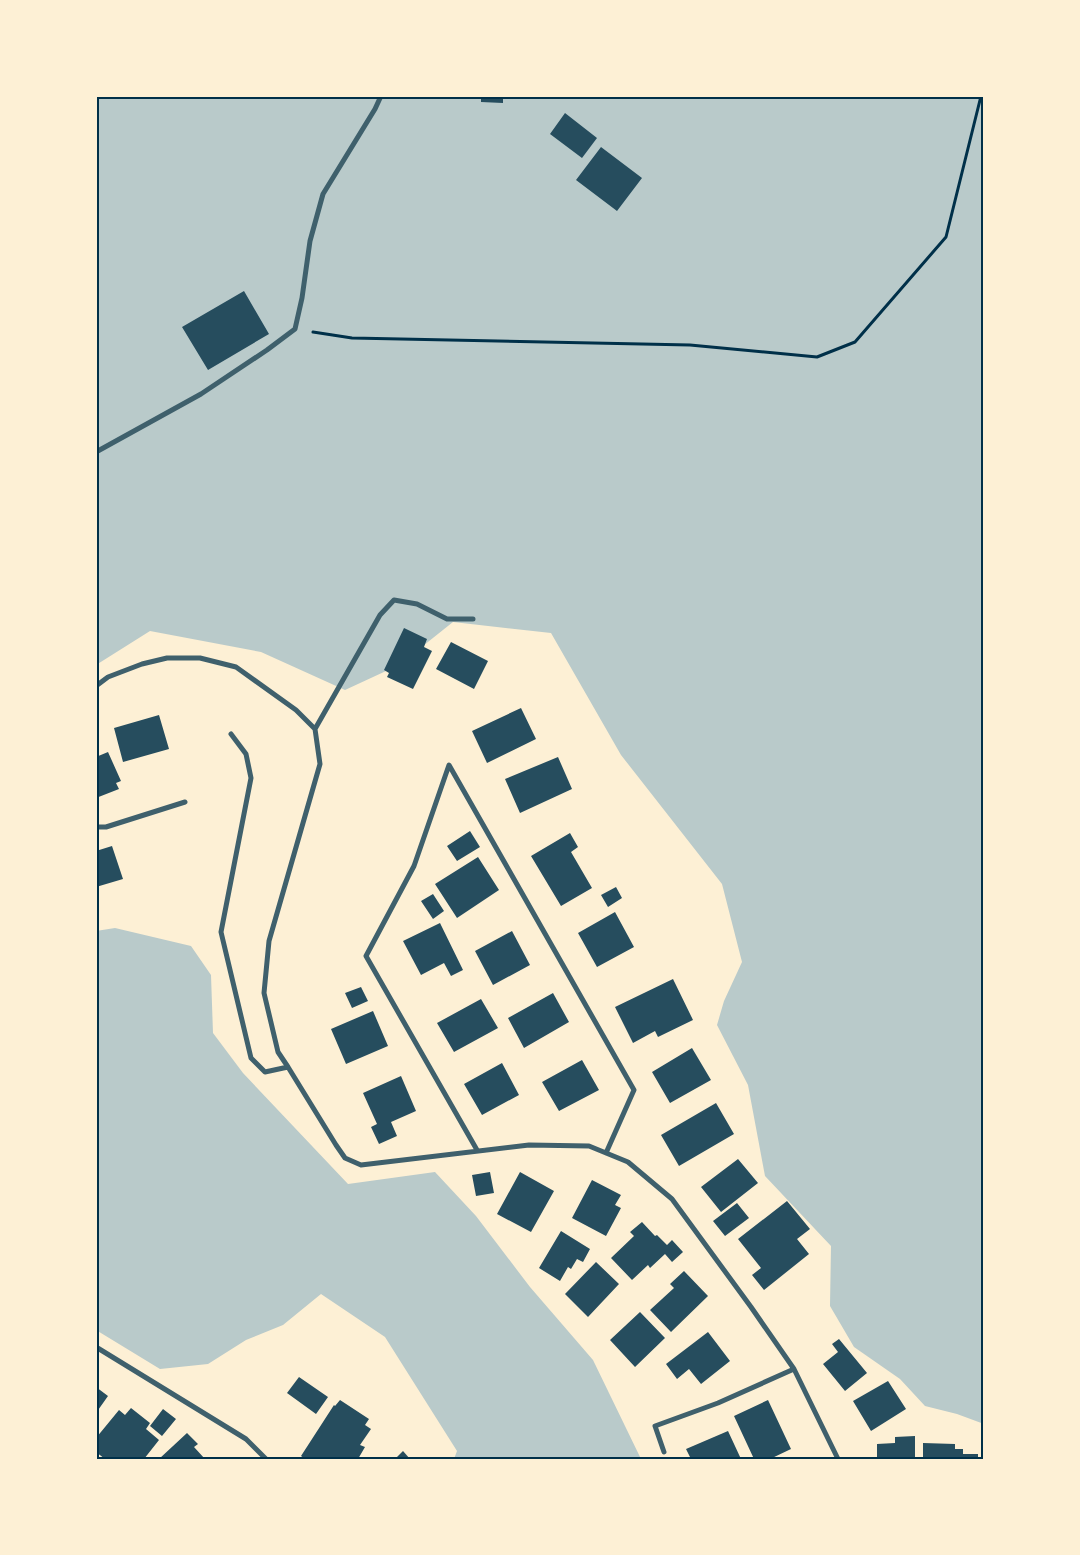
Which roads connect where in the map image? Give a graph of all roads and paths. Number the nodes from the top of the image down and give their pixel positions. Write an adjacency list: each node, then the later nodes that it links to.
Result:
1 (381, 96): 3 (street)
2 (982, 96): 3 (path)
3 (295, 329): 4 (street)
4 (96, 452)
5 (473, 619): 7 (street)
6 (96, 686): 7 (street)
7 (315, 729): 11 (street)
8 (231, 734): 11 (street)
9 (185, 802): 10 (street)
10 (96, 827)
11 (288, 1067): 12 (street)
12 (478, 1150): 13 (street); 13 (street)
13 (606, 1153): 15 (street)
14 (96, 1347): 17 (street)
15 (794, 1369): 16 (street); 18 (street)
16 (664, 1452)
17 (266, 1459)
18 (838, 1459)

